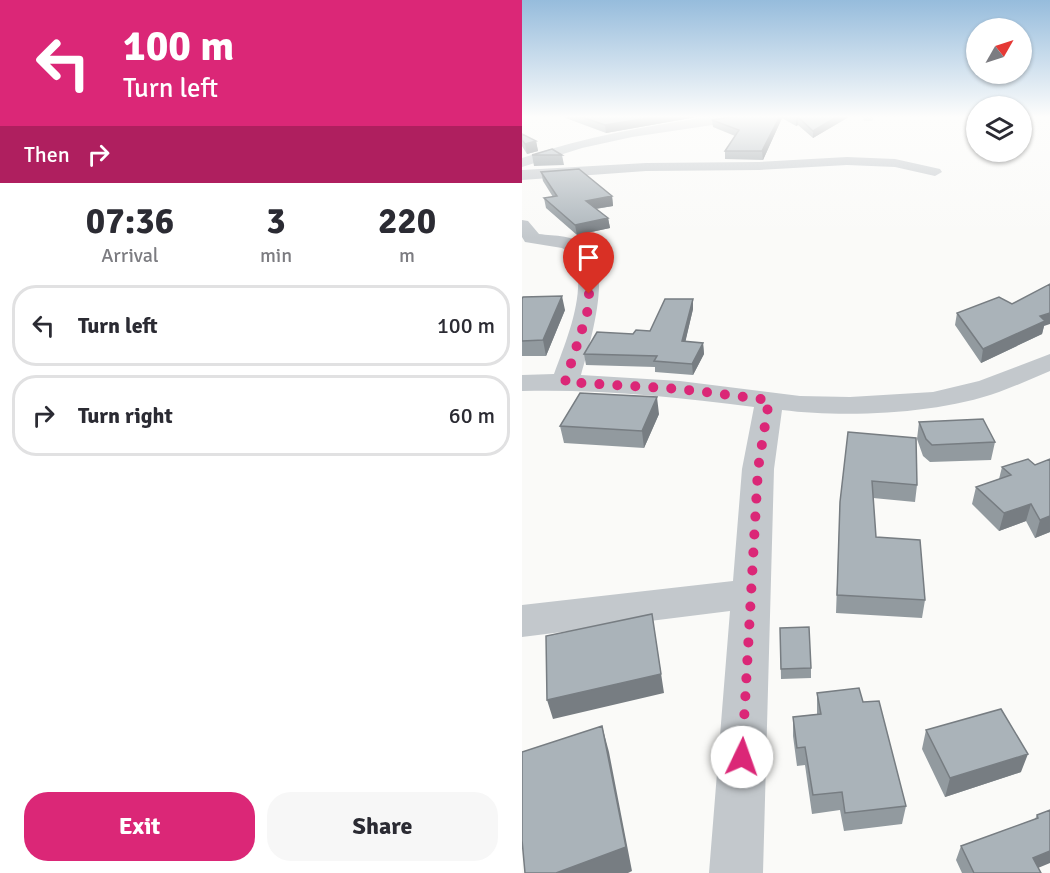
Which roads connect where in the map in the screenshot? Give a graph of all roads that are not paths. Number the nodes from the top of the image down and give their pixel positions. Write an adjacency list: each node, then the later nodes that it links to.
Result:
1 (540, 157): 2 (street)
2 (522, 163)
3 (935, 172): 4 (street)
4 (522, 175)
5 (522, 225): 7 (street)
6 (1050, 362): 9 (street)
7 (565, 382): 8 (street); 9 (street)
8 (522, 383)
9 (769, 400): 10 (street)
10 (751, 594): 11 (street); 12 (street)
11 (522, 621)
12 (736, 873)

